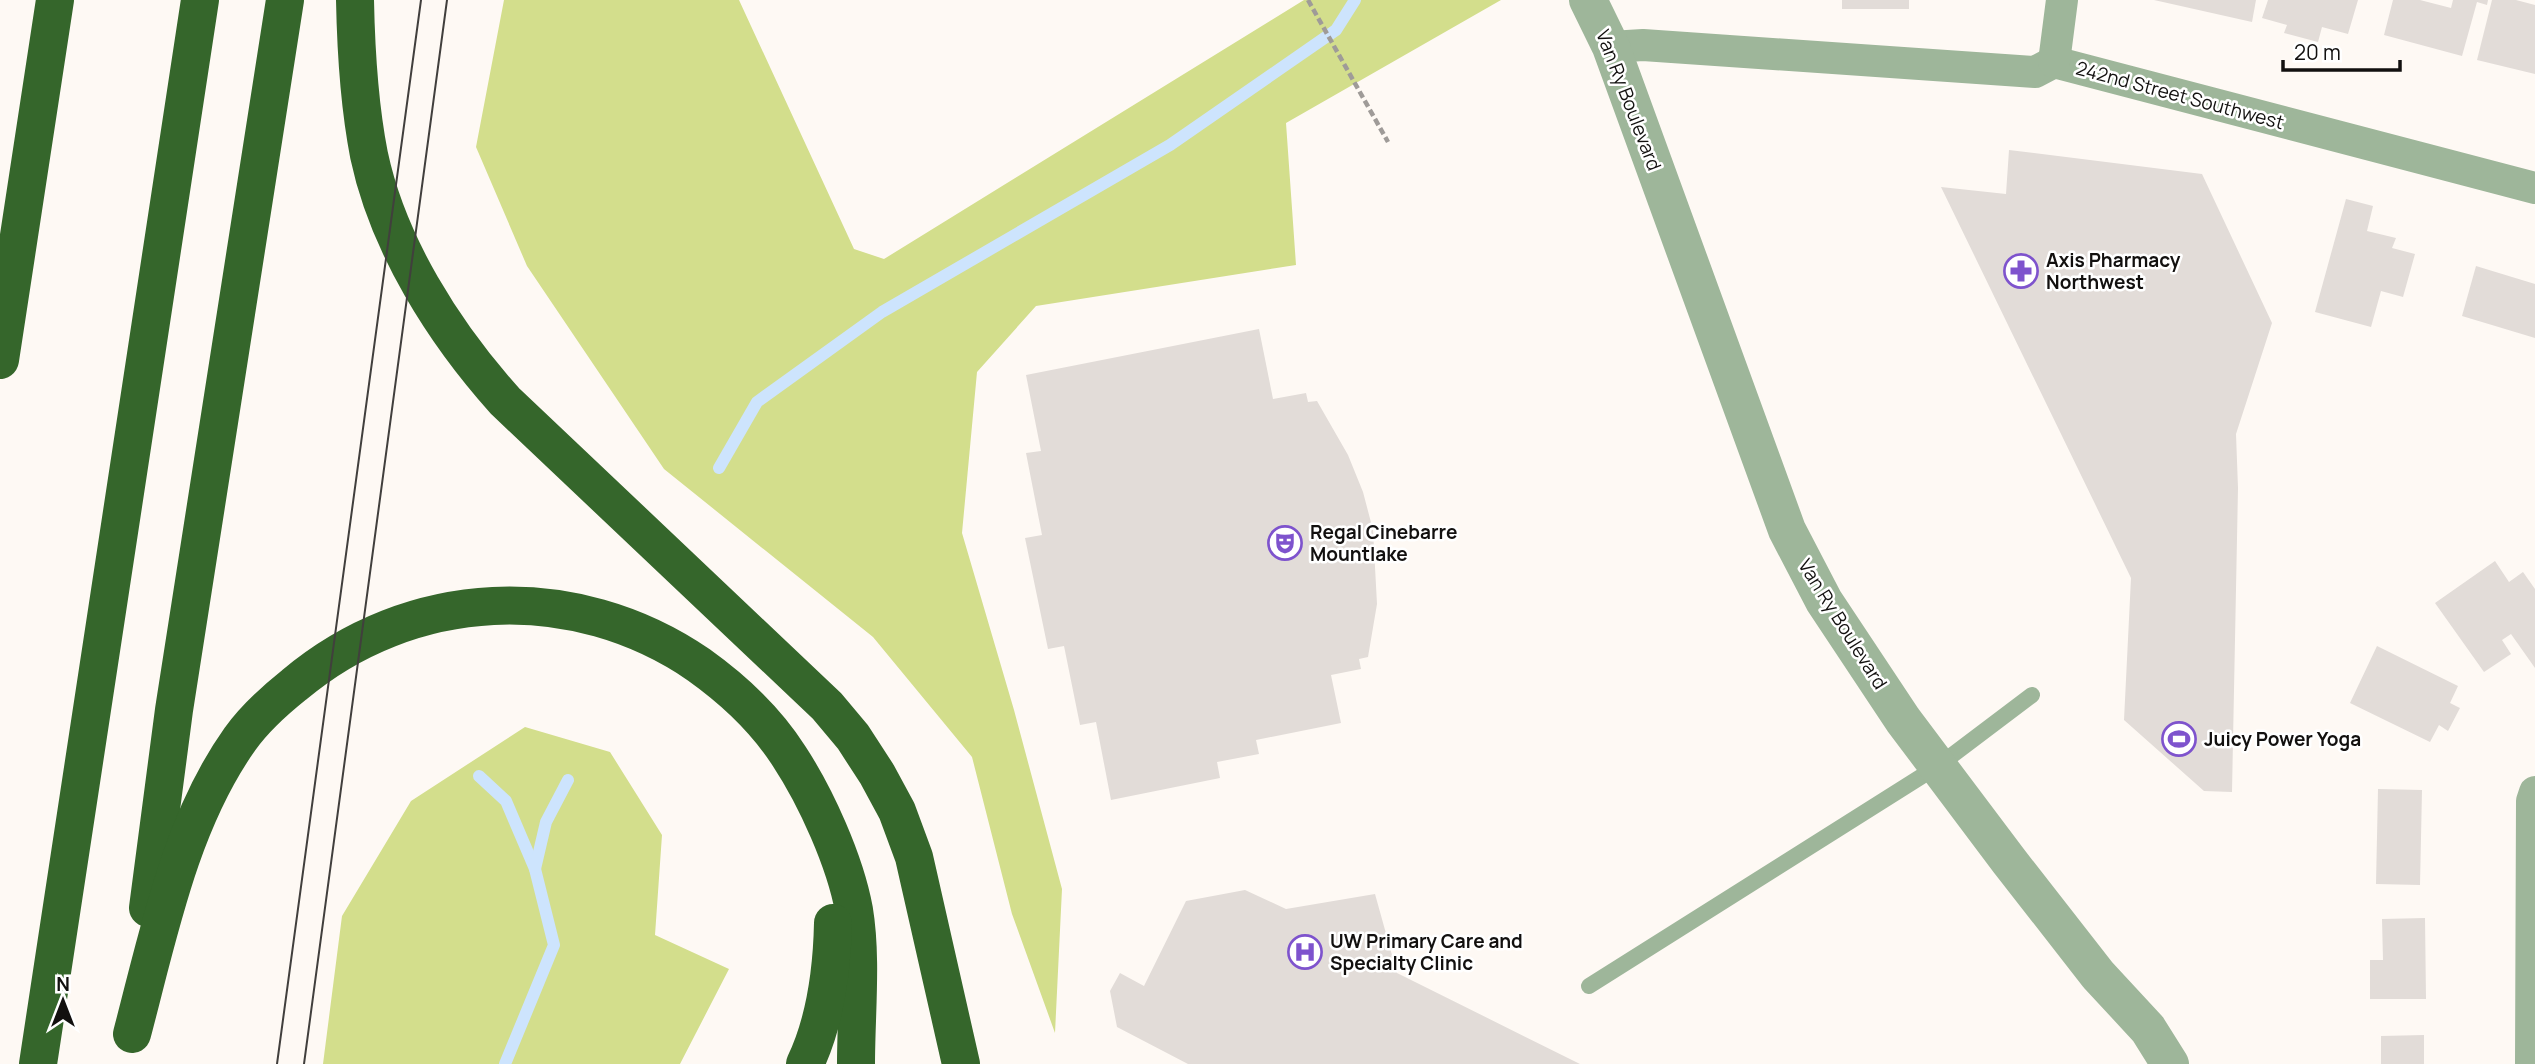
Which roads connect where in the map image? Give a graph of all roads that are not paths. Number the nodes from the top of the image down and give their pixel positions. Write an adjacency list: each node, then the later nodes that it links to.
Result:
1 (55, 0): 10 (highway)
2 (200, 0): 17 (highway)
3 (285, 0): 16 (highway)
4 (355, 0): 20 (highway)
5 (1588, 0): 7 (street, Van Ry Boulevard)
6 (2062, 0): 8 (street)
7 (1611, 47): 8 (street, 242nd Street Southwest); 12 (street, Van Ry Boulevard)
8 (2054, 62): 9 (street, 242nd Street Southwest)
9 (2535, 188)
10 (0, 360)
11 (2032, 695): 12 (lane)
12 (1938, 766): 15 (lane); 21 (street, Van Ry Boulevard)
13 (808, 787): 16 (highway); 18 (highway); 19 (highway)
14 (2535, 792): 22 (street)
15 (1589, 986)
16 (130, 1049)
17 (38, 1064)
18 (805, 1064)
19 (856, 1064)
20 (961, 1064)
21 (2170, 1064)
22 (2531, 1064)

